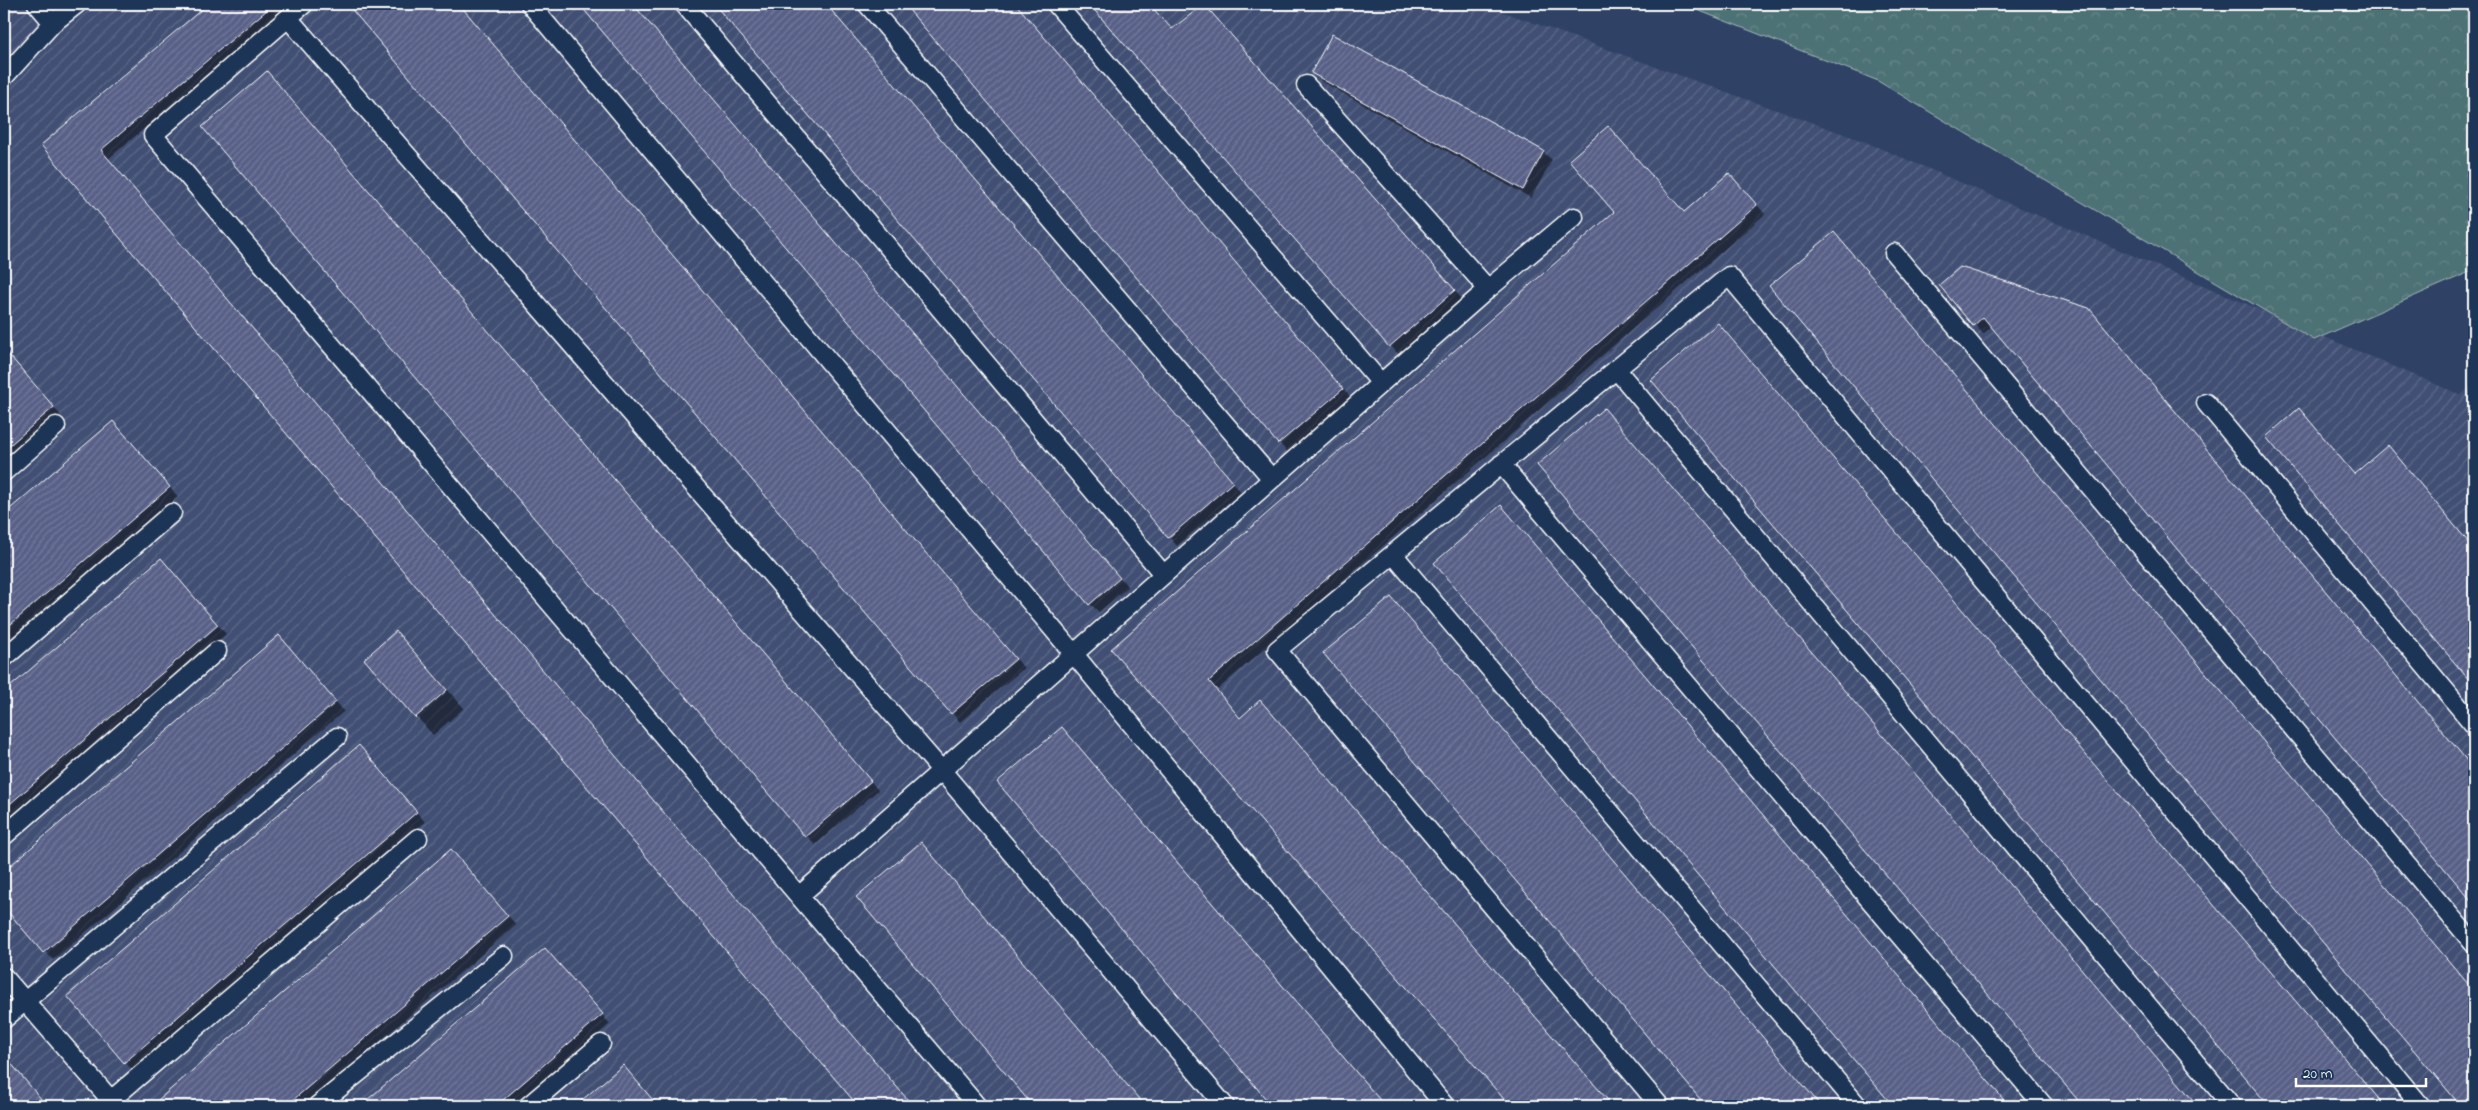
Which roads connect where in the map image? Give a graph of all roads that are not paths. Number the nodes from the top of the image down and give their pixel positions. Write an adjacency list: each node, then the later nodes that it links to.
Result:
1 (36, 4): 9 (lane)
2 (76, 4): 9 (lane)
3 (304, 4): 8 (lane)
4 (530, 4): 26 (lane)
5 (684, 4): 24 (lane)
6 (867, 4): 21 (lane)
7 (1056, 4): 16 (lane)
8 (288, 18): 30 (lane); 33 (lane)
9 (54, 24): 10 (lane)
10 (4, 77)
11 (1306, 85): 14 (lane)
12 (1574, 217): 14 (lane)
13 (1894, 253): 34 (lane)
14 (1488, 289): 16 (lane)
15 (1616, 369): 19 (lane); 49 (lane); 50 (lane)
16 (1381, 383): 21 (lane)
17 (2206, 403): 28 (lane)
18 (56, 426): 20 (lane)
19 (1501, 464): 23 (lane); 48 (lane)
20 (4, 472)
21 (1272, 479): 24 (lane)
22 (172, 514): 27 (lane)
23 (1392, 554): 46 (lane); 47 (lane)
24 (1163, 574): 26 (lane)
25 (217, 651): 31 (lane)
26 (1073, 653): 30 (lane); 45 (lane)
27 (4, 658)
28 (2474, 725)
29 (337, 737): 37 (lane)
30 (942, 771): 33 (lane); 44 (lane)
31 (4, 836)
32 (418, 838): 40 (lane)
33 (800, 896): 43 (lane)
34 (2474, 944)
35 (504, 956): 41 (lane)
36 (4, 977): 37 (lane)
37 (25, 1001): 38 (lane); 40 (lane)
38 (4, 1019)
39 (601, 1044): 42 (lane)
40 (111, 1104)
41 (318, 1106)
42 (528, 1106)
43 (977, 1106)
44 (1225, 1106)
45 (1445, 1106)
46 (1660, 1106)
47 (1858, 1106)
48 (2044, 1106)
49 (2232, 1106)
50 (2421, 1106)

